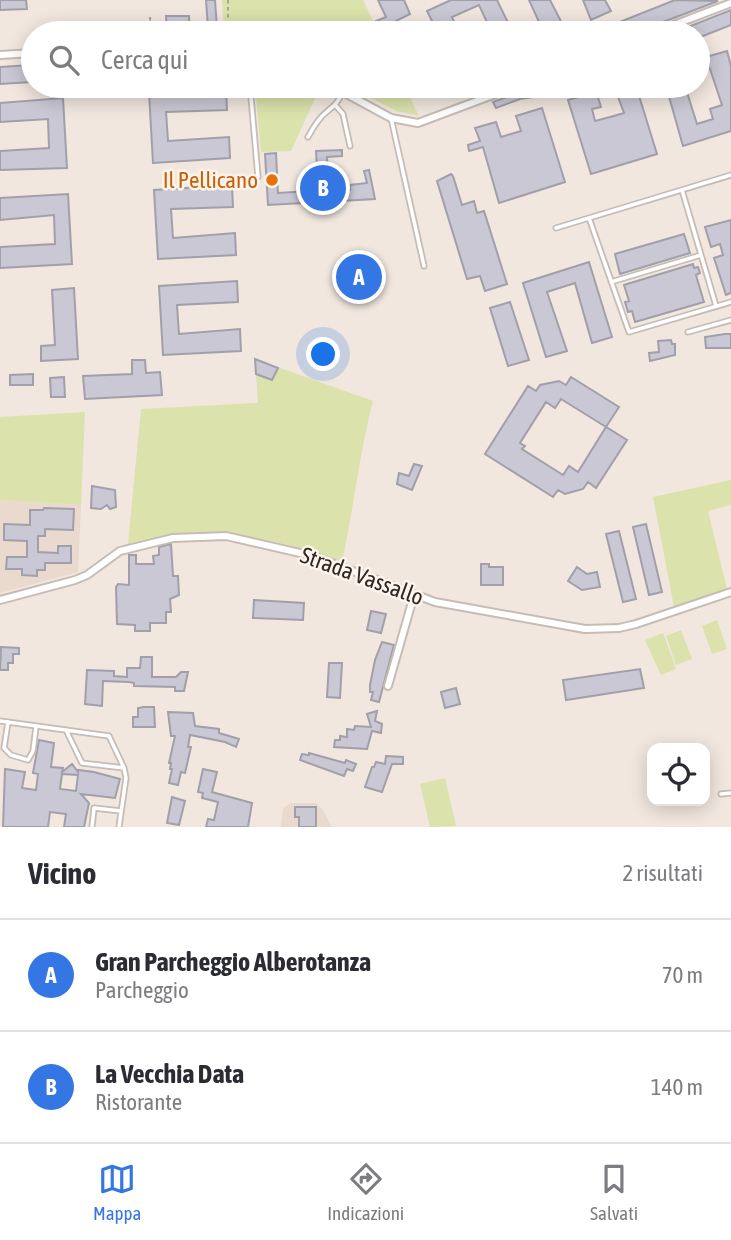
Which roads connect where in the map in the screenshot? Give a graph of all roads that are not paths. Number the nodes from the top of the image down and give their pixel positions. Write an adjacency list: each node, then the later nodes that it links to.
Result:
1 (731, 3): 2 (street)
2 (684, 21)
3 (21, 54): 4 (street)
4 (0, 55)
5 (251, 98): 14 (lane)
6 (340, 98): 9 (lane)
7 (354, 98): 10 (street)
8 (486, 98): 10 (street)
9 (336, 106): 11 (lane); 12 (lane)
10 (391, 118): 19 (lane)
11 (308, 137)
12 (350, 146)
13 (731, 175): 15 (lane)
14 (258, 177)
15 (682, 190): 16 (lane); 18 (lane)
16 (589, 218): 17 (lane); 20 (lane)
17 (556, 228)
18 (701, 256): 20 (lane); 22 (lane)
19 (424, 266)
20 (611, 282): 22 (lane)
21 (731, 302): 22 (lane)
22 (716, 306)
23 (731, 320): 24 (lane)
24 (688, 332)
25 (731, 592): 26 (street, Strada Vassallo)
26 (414, 595): 27 (street, Strada Vassallo); 28 (street)
27 (0, 600)
28 (388, 686)
29 (0, 721): 30 (lane)
30 (8, 722): 31 (lane); 31 (lane)
31 (36, 727): 32 (lane)
32 (66, 730): 33 (lane); 33 (lane)
33 (124, 768): 36 (lane)
34 (731, 793): 35 (lane)
35 (721, 794)
36 (121, 811): 37 (lane); 38 (lane)
37 (92, 827)
38 (119, 827)

